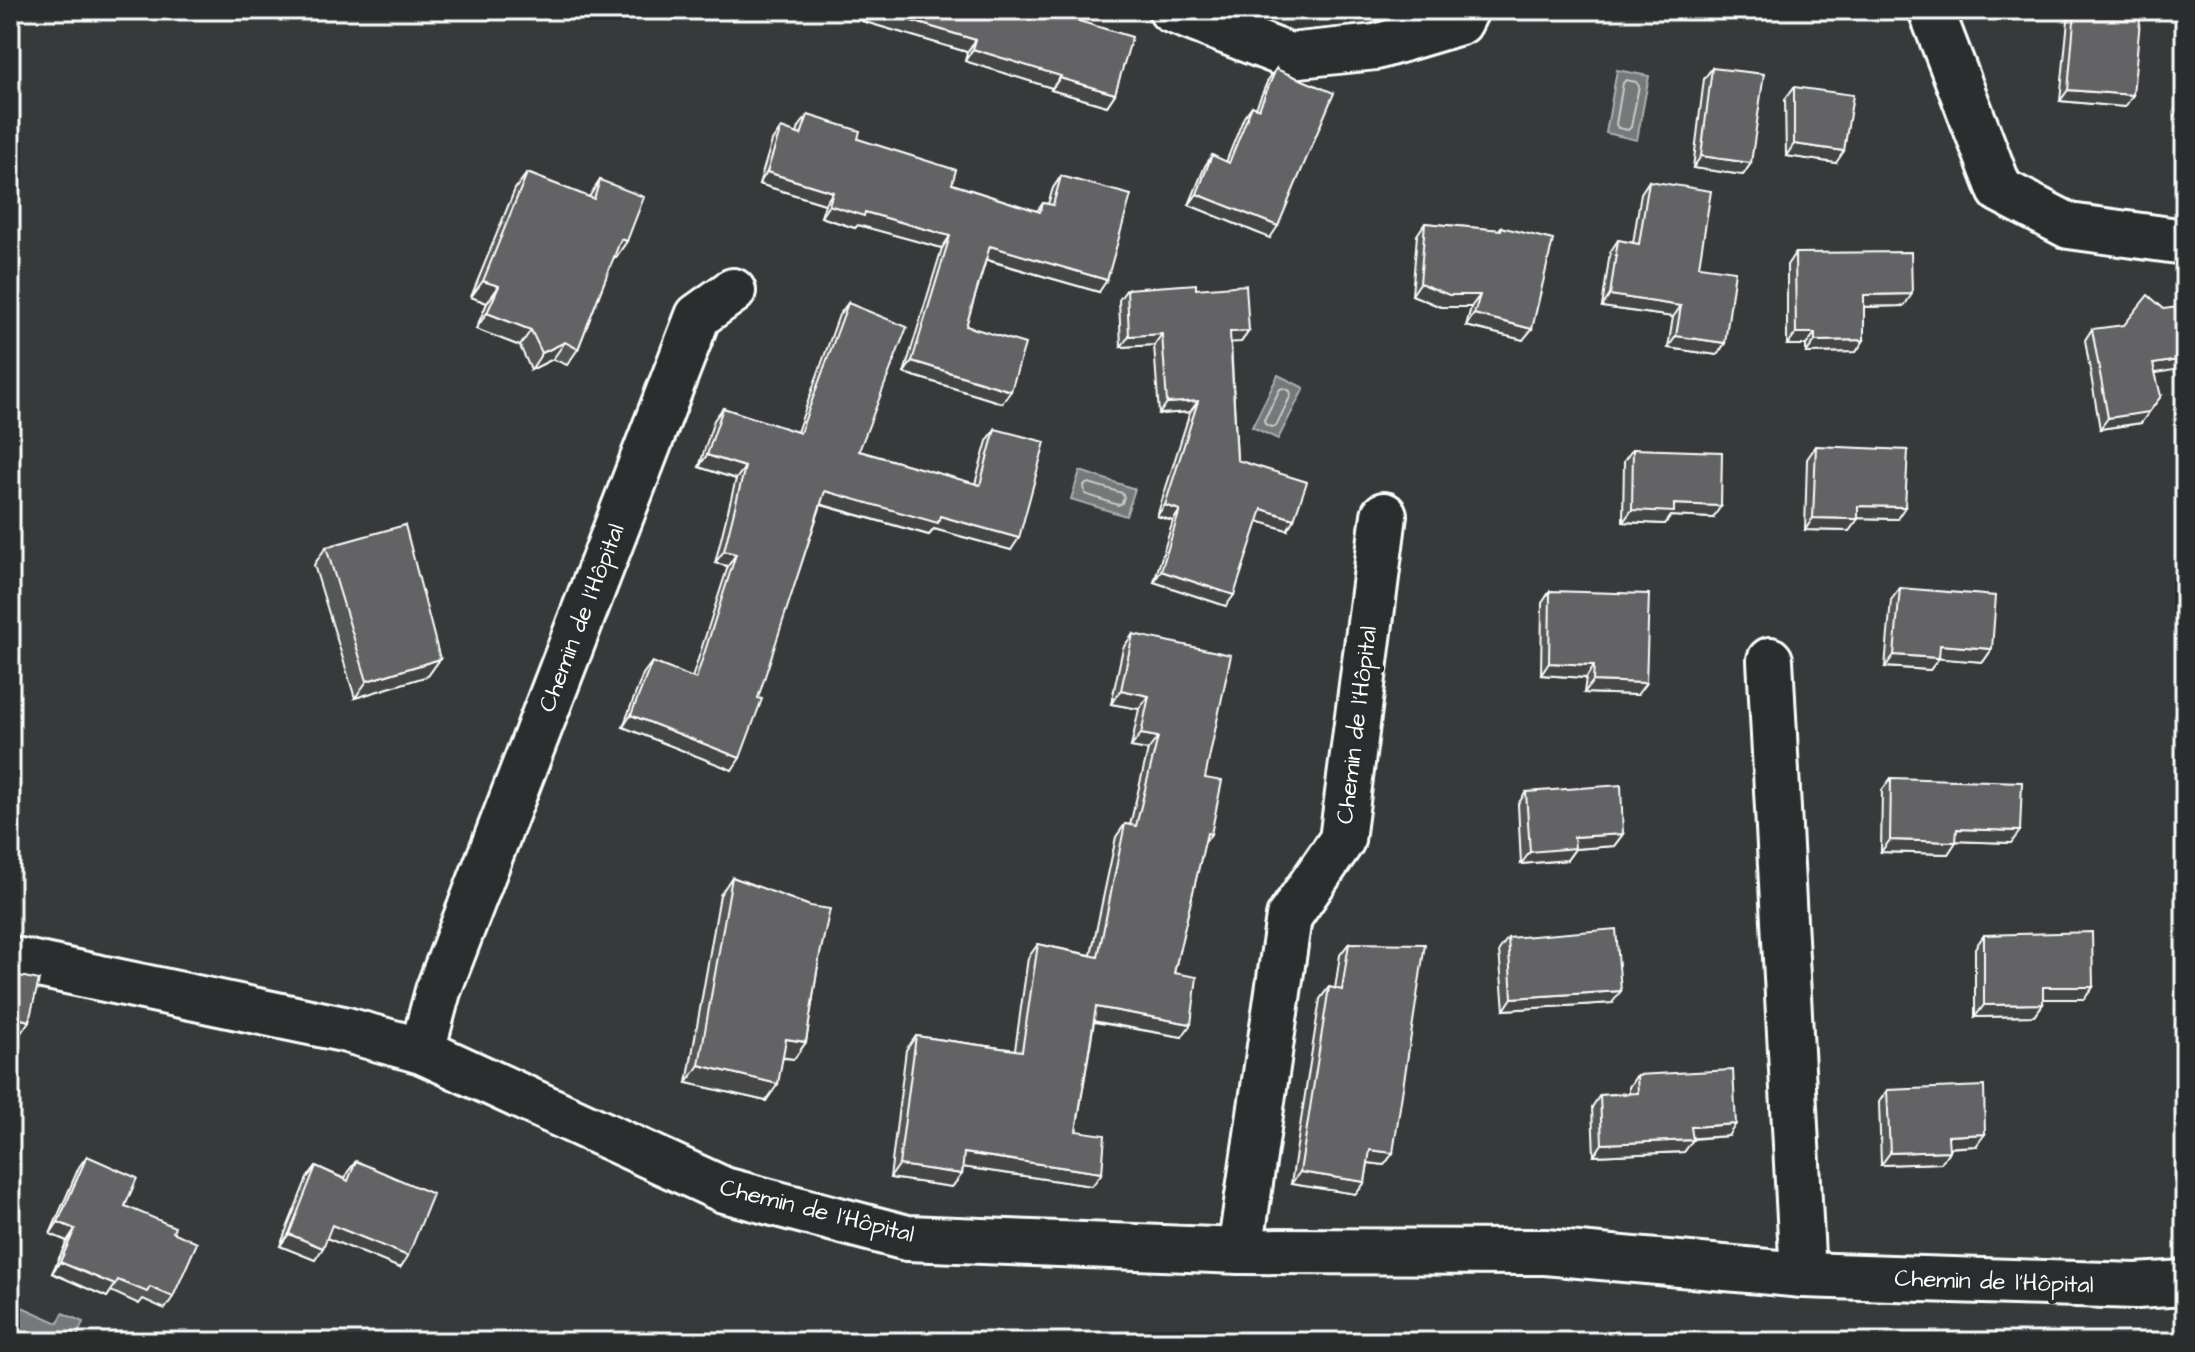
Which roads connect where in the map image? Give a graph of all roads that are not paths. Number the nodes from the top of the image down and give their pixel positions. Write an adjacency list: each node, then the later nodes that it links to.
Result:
1 (1171, 10): 2 (street)
2 (1466, 10)
3 (1931, 10): 4 (street)
4 (2185, 242)
5 (733, 291): 9 (street, Chemin de l'Hôpital)
6 (1384, 515): 10 (street, Chemin de l'Hôpital)
7 (1770, 660): 11 (street)
8 (10, 959): 9 (street, Chemin de l'Hôpital)
9 (422, 1051): 10 (street, Chemin de l'Hôpital)
10 (1240, 1251): 11 (street, Chemin de l'Hôpital)
11 (1803, 1275): 12 (street, Chemin de l'Hôpital)
12 (2185, 1283)

